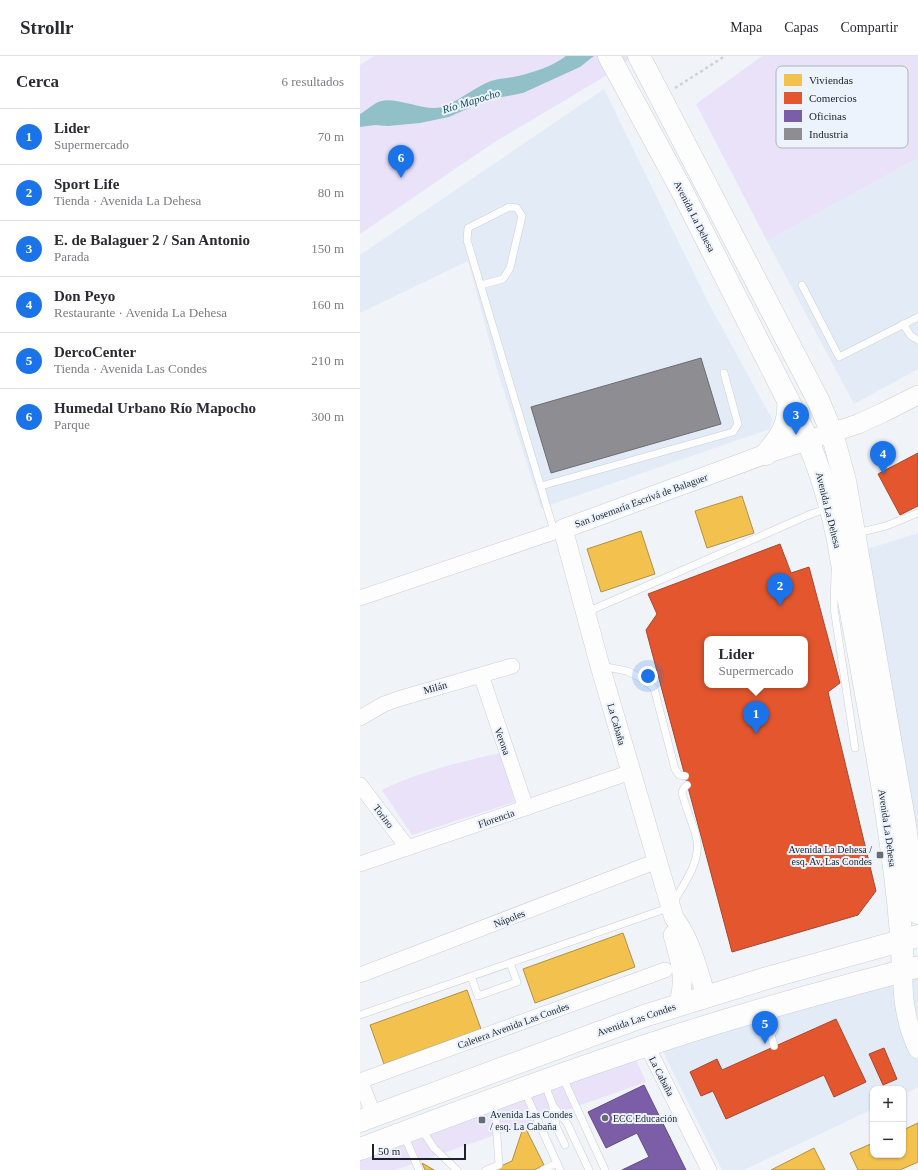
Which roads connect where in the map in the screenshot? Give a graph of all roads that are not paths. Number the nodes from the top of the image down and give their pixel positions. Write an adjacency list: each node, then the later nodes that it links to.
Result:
1 (609, 56): 10 (main road, Avenida La Dehesa)
2 (644, 64): 11 (main road, Avenida La Dehesa)
3 (481, 285): 3 (lane); 14 (lane)
4 (802, 285): 6 (lane)
5 (918, 317): 6 (lane)
6 (903, 324): 7 (lane)
7 (918, 340)
8 (724, 373): 14 (lane)
9 (918, 395): 11 (street, San Josemaría Escrivá de Balaguer)
10 (788, 400): 12 (main road, Avenida La Dehesa); 13 (main road)
11 (832, 432): 12 (street, San Josemaría Escrivá de Balaguer); 20 (main road, Avenida La Dehesa)
12 (809, 440): 13 (street, San Josemaría Escrivá de Balaguer); 15 (main road, Avenida La Dehesa)
13 (766, 454): 19 (street, San Josemaría Escrivá de Balaguer)
14 (541, 486): 19 (lane)
15 (831, 508): 20 (main road, Avenida La Dehesa); 22 (lane)
16 (918, 513): 18 (lane)
17 (918, 516): 18 (lane)
18 (906, 518): 20 (lane)
19 (559, 530): 21 (street, San Josemaría Escrivá de Balaguer); 22 (street, La Cabaña)
20 (846, 534): 27 (lane); 37 (main road, Avenida La Dehesa); 38 (main road, Avenida La Dehesa)
21 (360, 598)
22 (586, 612): 24 (street, La Cabaña)
23 (512, 666): 25 (street, Milán)
24 (600, 666): 28 (street, La Cabaña); 29 (lane)
25 (481, 675): 26 (street, Milán); 32 (street, Verona)
26 (360, 718)
27 (855, 748)
28 (631, 772): 32 (street, Florencia); 34 (street, La Cabaña)
29 (685, 776)
30 (360, 785): 33 (street, Torino)
31 (687, 785): 36 (lane)
32 (526, 808): 33 (street, Florencia)
33 (408, 848): 35 (street, Florencia)
34 (657, 861): 36 (street, La Cabaña); 42 (street, Nápoles)
35 (360, 864)
36 (672, 912): 39 (lane); 44 (street, La Cabaña); 45 (street, La Cabaña)
37 (918, 913)
38 (913, 937): 40 (main road, Avenida La Dehesa); 44 (main road, Avenida Las Condes)
39 (510, 963): 43 (lane); 43 (lane)
40 (911, 969): 46 (main road); 52 (street)
41 (666, 970): 54 (street, Caletera Avenida Las Condes)
42 (360, 975)
43 (472, 976): 47 (lane)
44 (706, 996): 45 (main road, Avenida Las Condes); 49 (main road)
45 (678, 1005): 58 (main road, Avenida Las Condes)
46 (762, 1009): 48 (lane); 48 (lane); 49 (main road)
47 (360, 1015)
48 (770, 1035): 51 (lane)
49 (673, 1038): 50 (main road)
50 (647, 1046): 53 (main road); 69 (street, La Cabaña)
51 (774, 1046)
52 (918, 1049)
53 (553, 1079): 55 (main road); 57 (lane); 68 (lane)
54 (360, 1080): 58 (street)
55 (524, 1089): 56 (main road); 62 (lane)
56 (491, 1101): 59 (main road); 65 (lane)
57 (553, 1106): 60 (lane); 67 (lane)
58 (367, 1118)
59 (411, 1130): 61 (main road); 63 (lane); 64 (lane)
60 (565, 1145)
61 (360, 1149)
62 (558, 1167): 66 (lane)
63 (419, 1170)
64 (456, 1170)
65 (486, 1170)
66 (543, 1170)
67 (589, 1170)
68 (605, 1170)
69 (710, 1170)

